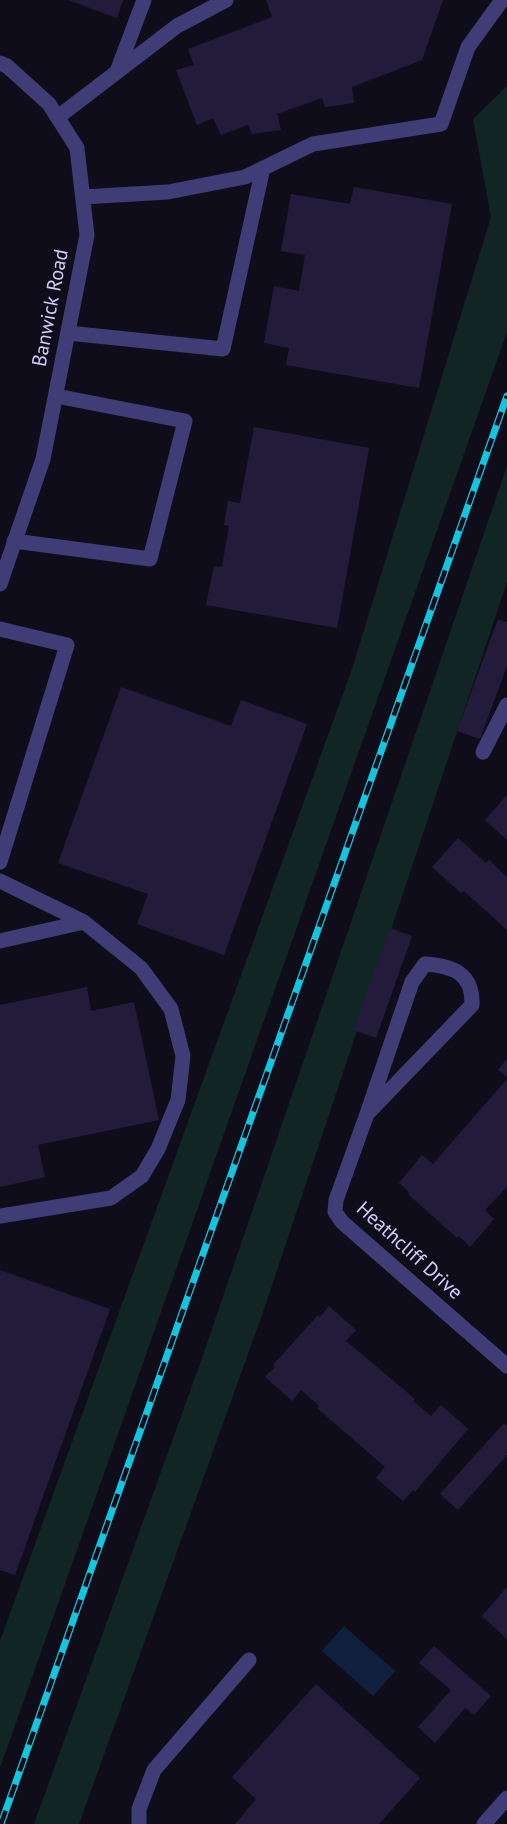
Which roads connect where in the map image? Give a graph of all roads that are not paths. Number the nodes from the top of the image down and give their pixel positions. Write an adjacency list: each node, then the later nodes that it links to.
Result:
1 (144, 0): 5 (street)
2 (226, 0): 5 (street)
3 (502, 0): 7 (street)
4 (0, 63): 6 (street, Banwick Road)
5 (118, 69): 6 (street)
6 (58, 117): 8 (street, Banwick Road)
7 (263, 168): 8 (street); 9 (street)
8 (83, 197): 9 (street, Banwick Road)
9 (68, 333): 10 (street, Banwick Road)
10 (56, 396): 11 (street, Banwick Road); 11 (street)
11 (15, 541): 12 (street, Banwick Road)
12 (0, 584)
13 (0, 629): 16 (street)
14 (507, 705): 15 (street)
15 (483, 752)
16 (0, 862)
17 (0, 881): 18 (street)
18 (84, 922): 19 (street); 21 (street)
19 (0, 941)
20 (367, 1114): 20 (street, Heathcliff Drive); 22 (street, Heathcliff Drive)
21 (0, 1216)
22 (507, 1366)
23 (249, 1660): 25 (street)
24 (507, 1798): 26 (street)
25 (139, 1824)
26 (483, 1824)

